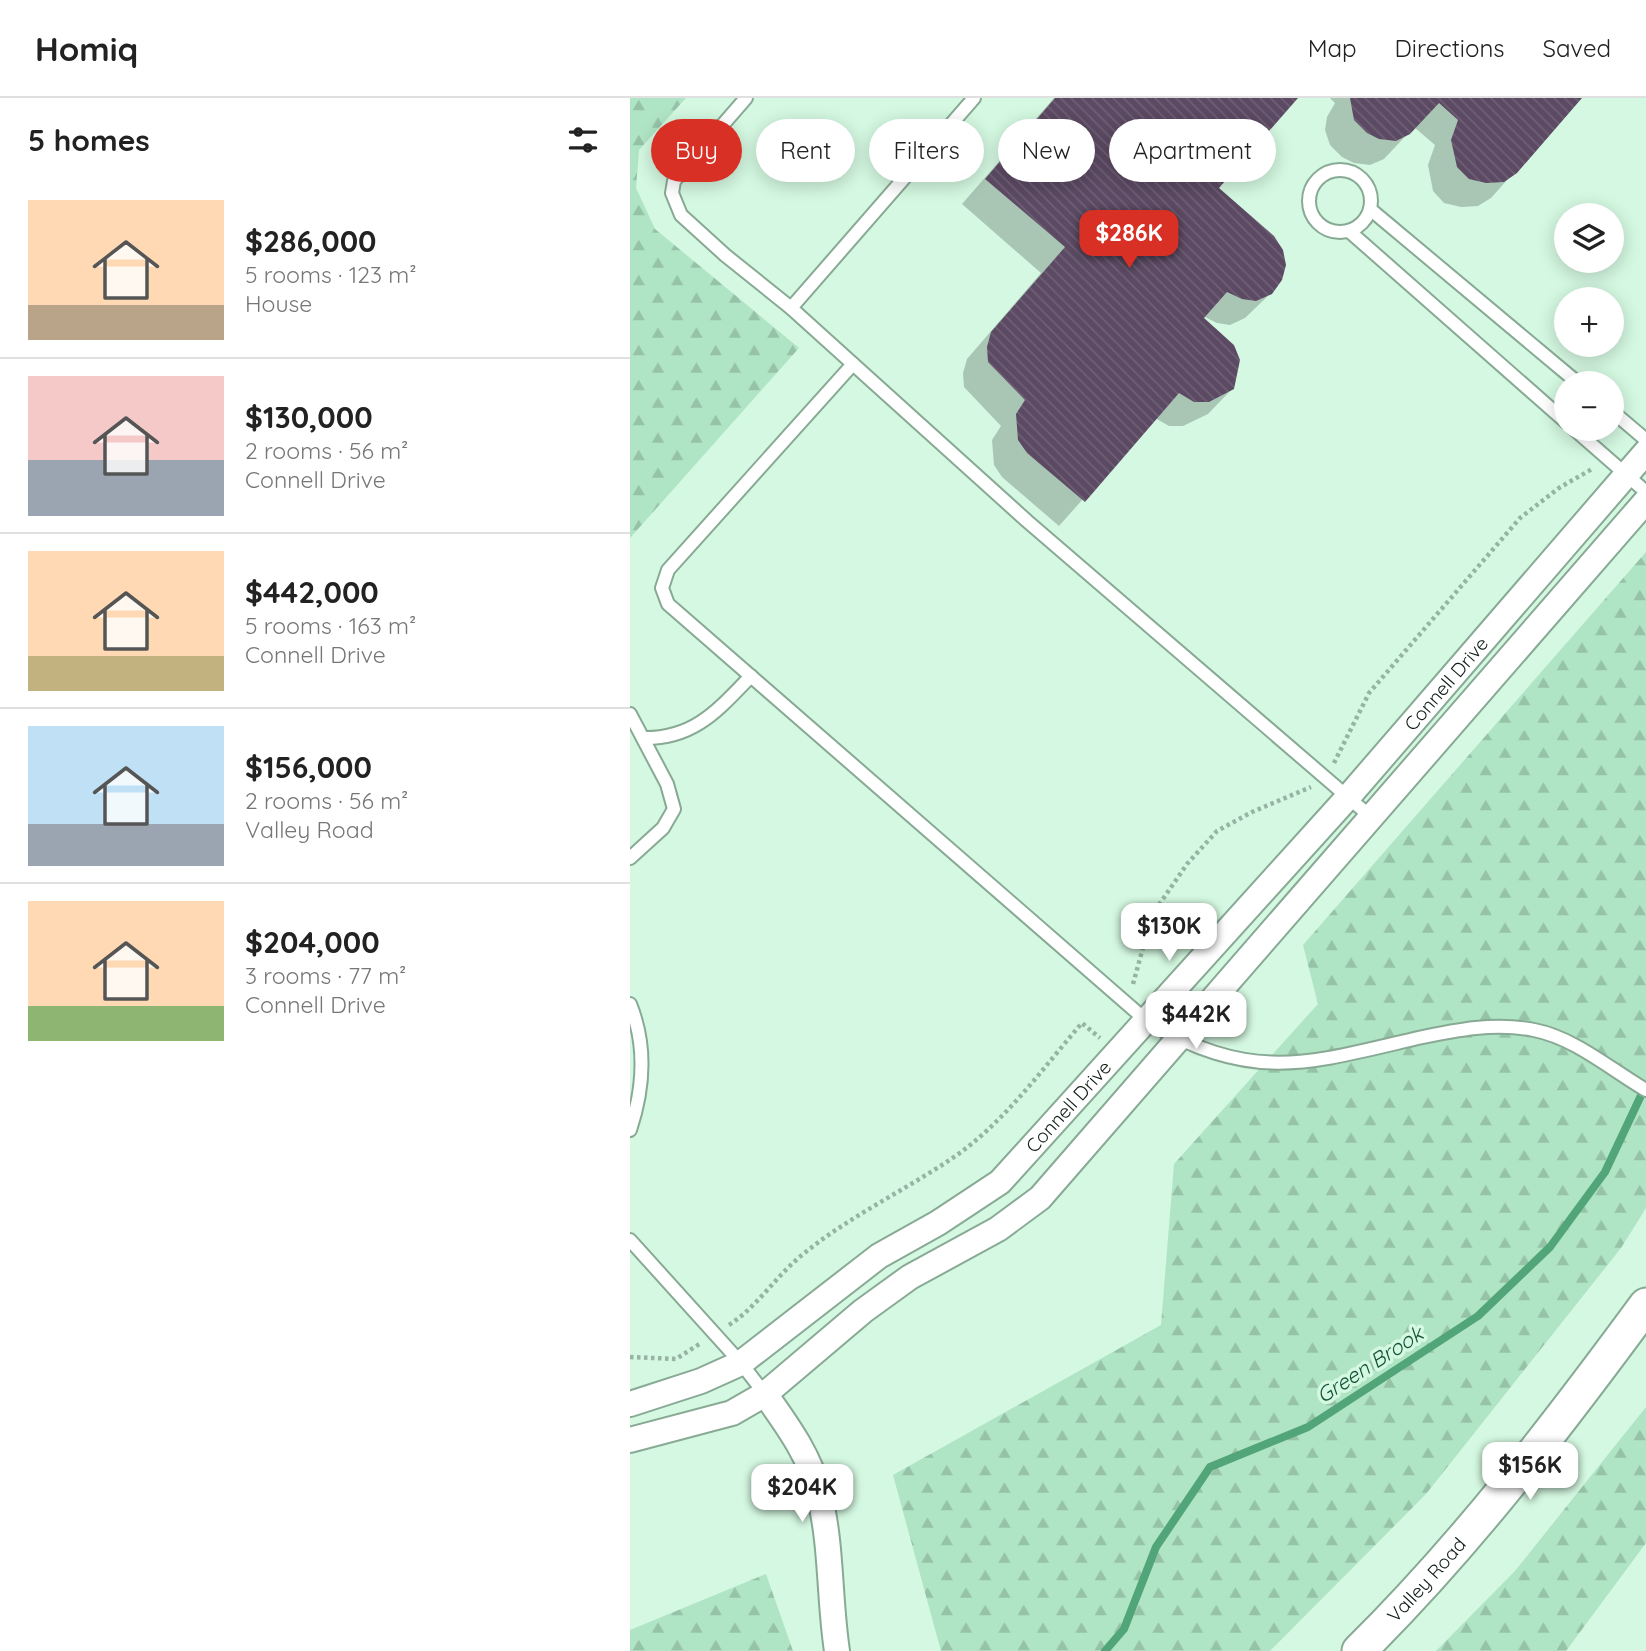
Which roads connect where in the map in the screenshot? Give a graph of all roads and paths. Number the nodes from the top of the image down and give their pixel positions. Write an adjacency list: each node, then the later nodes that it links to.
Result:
1 (746, 98): 5 (lane)
2 (974, 98): 5 (lane)
3 (1370, 209): 4 (lane); 4 (lane); 7 (lane)
4 (1349, 230): 8 (lane)
5 (790, 308): 6 (lane)
6 (853, 364): 17 (lane); 20 (lane)
7 (1564, 371)
8 (1554, 411)
9 (1624, 421): 10 (lane)
10 (1646, 440)
11 (1588, 441): 13 (lane)
12 (1646, 452): 14 (street, Connell Drive)
13 (1605, 456): 14 (lane); 20 (path)
14 (1627, 475): 15 (lane); 21 (street, Connell Drive)
15 (1646, 492)
16 (1646, 501): 22 (street, Connell Drive)
17 (751, 676): 19 (lane); 24 (lane)
18 (630, 714): 19 (lane)
19 (643, 738): 23 (lane)
20 (1323, 774): 21 (lane); 24 (path)
21 (1349, 796): 22 (lane); 26 (street, Connell Drive)
22 (1371, 817): 27 (street, Connell Drive)
23 (630, 858)
24 (1122, 998): 26 (lane); 32 (path)
25 (630, 1004): 29 (lane)
26 (1148, 1022): 27 (lane); 34 (street, Connell Drive)
27 (1177, 1039): 28 (lane); 35 (street, Connell Drive)
28 (1646, 1090)
29 (630, 1130)
30 (630, 1241): 32 (lane)
31 (1646, 1306): 39 (main road, Valley Road)
32 (715, 1334): 33 (path); 34 (lane)
33 (630, 1357)
34 (741, 1363): 35 (lane); 36 (street, Connell Drive)
35 (765, 1394): 37 (street, Connell Drive); 38 (street)
36 (630, 1404)
37 (630, 1440)
38 (837, 1651)
39 (1359, 1651)

